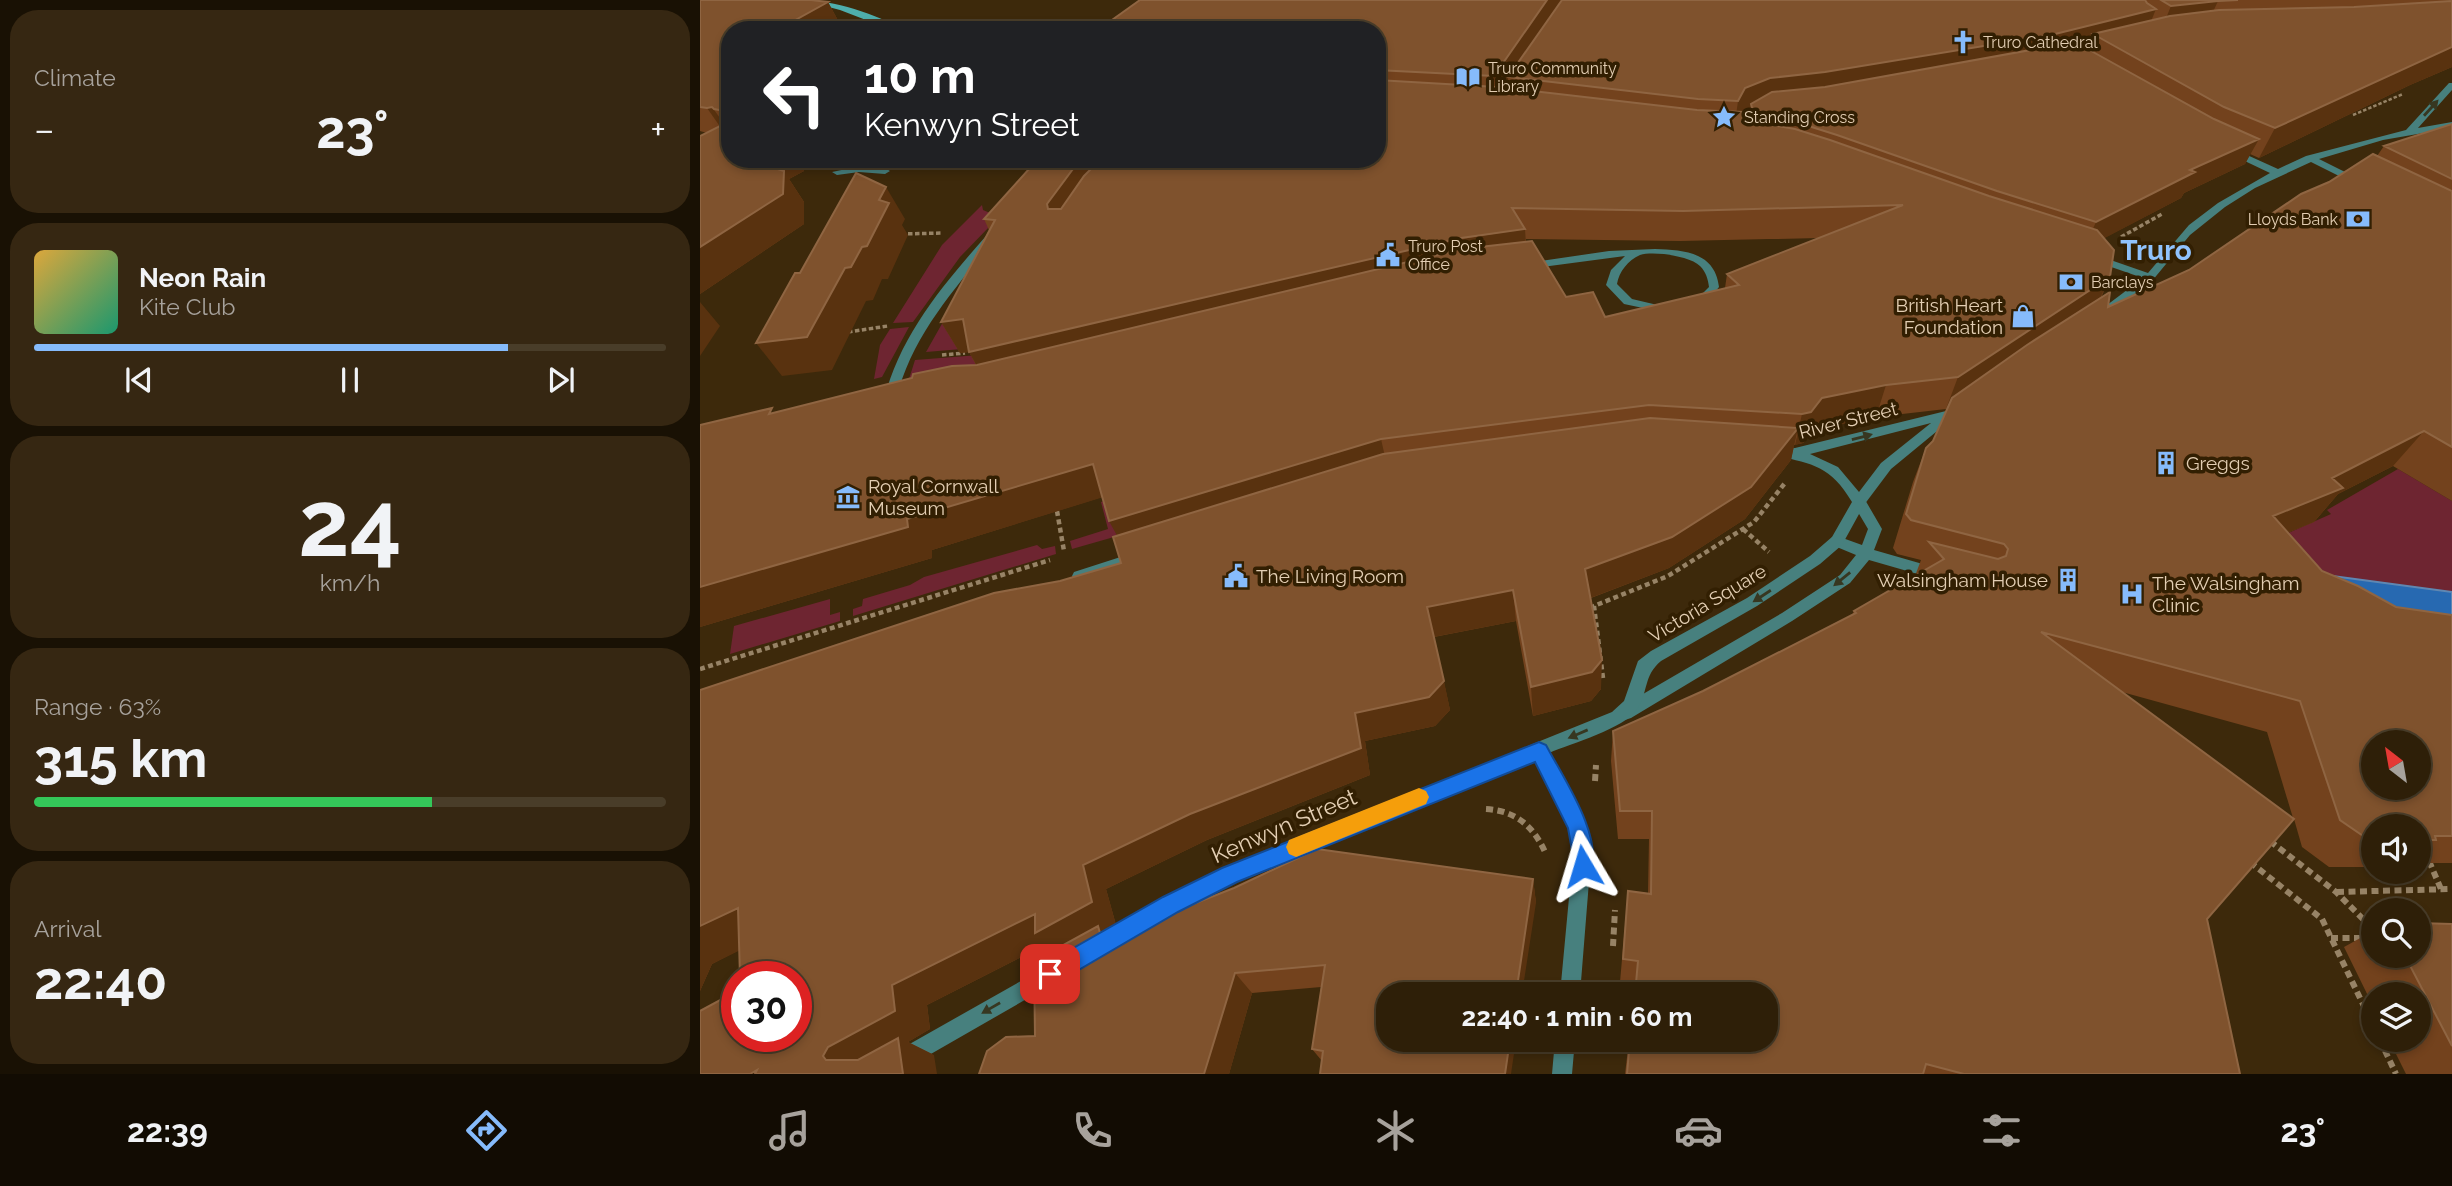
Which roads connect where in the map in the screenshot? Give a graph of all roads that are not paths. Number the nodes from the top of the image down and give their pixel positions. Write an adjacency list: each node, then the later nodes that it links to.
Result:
1 (806, 0): 2 (main road)
2 (876, 21)
3 (2452, 85): 5 (street, one-way to 3)
4 (2452, 125): 5 (street)
5 (2410, 131): 7 (street)
6 (2228, 150): 11 (street)
7 (2309, 158): 11 (street); 12 (street)
8 (859, 169): 9 (street); 10 (street)
9 (885, 171)
10 (837, 172)
11 (2276, 172): 17 (street)
12 (2370, 188)
13 (999, 228): 21 (street)
14 (1636, 254): 14 (street); 16 (street)
15 (2085, 255): 17 (street)
16 (1511, 268)
17 (2150, 277): 18 (street)
18 (2086, 324)
19 (1969, 401): 23 (street)
20 (903, 406): 21 (street)
21 (889, 409): 22 (street)
22 (876, 412)
23 (1949, 414): 25 (street, River Street, one-way to 23); 26 (street, Victoria Square)
24 (1759, 449): 25 (street, River Street)
25 (1795, 453): 26 (street)
26 (1859, 502): 27 (street, Victoria Square); 29 (street)
27 (1837, 541): 29 (street); 32 (street, Victoria Square, one-way to 32)
28 (1156, 551): 31 (street)
29 (1866, 553): 30 (street); 32 (street, one-way to 32)
30 (1955, 578)
31 (1066, 580)
32 (1618, 717): 33 (street, one-way to 33)
33 (1539, 751): 34 (street, Kenwyn Street); 36 (street)
34 (1096, 948)
35 (1073, 961): 38 (street, one-way to 38)
36 (1571, 982)
37 (1564, 1052): 39 (street)
38 (876, 1074)
39 (1562, 1074)

